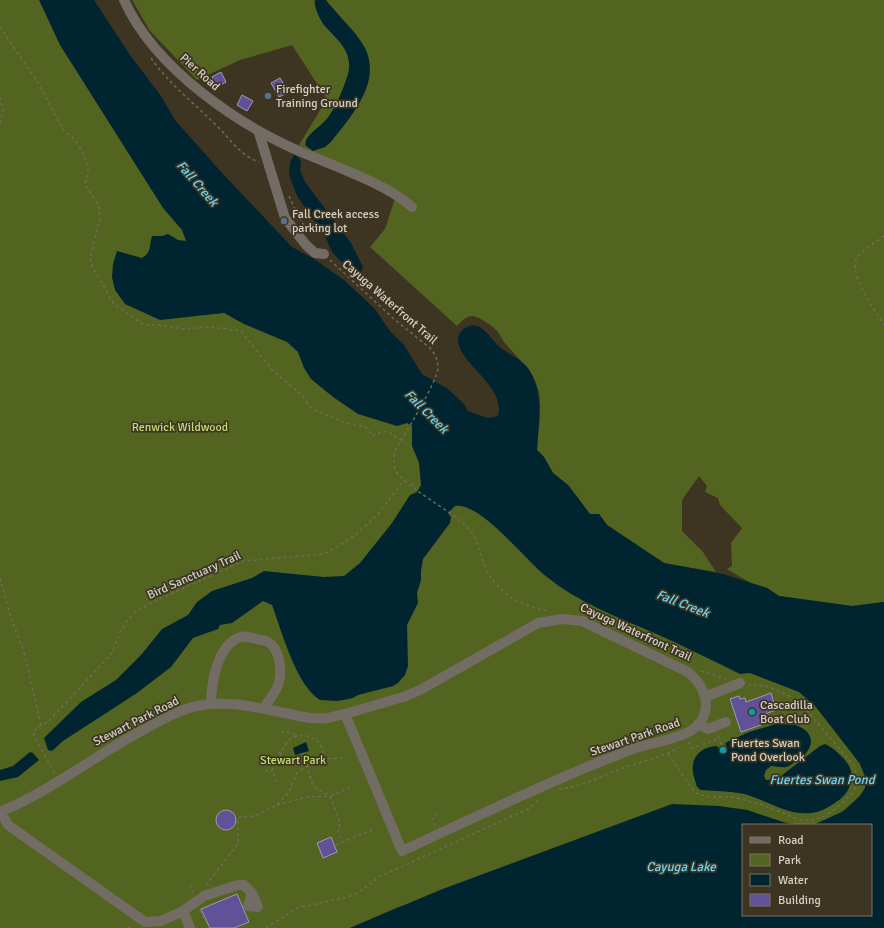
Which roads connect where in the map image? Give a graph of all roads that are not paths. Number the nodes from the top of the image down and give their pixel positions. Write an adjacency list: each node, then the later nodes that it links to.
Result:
1 (124, 0): 2 (street, Pier Road)
2 (259, 133): 3 (street, Pier Road); 4 (street)
3 (412, 207)
4 (324, 254)
5 (740, 683): 6 (street)
6 (705, 697): 9 (street, Stewart Park Road); 11 (street, Stewart Park Road)
7 (211, 704): 8 (street, Stewart Park Road); 8 (street); 12 (street, Stewart Park Road)
8 (264, 708): 9 (street, Stewart Park Road)
9 (345, 714): 11 (street, Stewart Park Road)
10 (726, 722): 11 (street)
11 (698, 724)
12 (0, 812): 15 (street)
13 (252, 893): 14 (street)
14 (183, 911): 15 (street); 16 (street)
15 (163, 924)
16 (190, 928)

